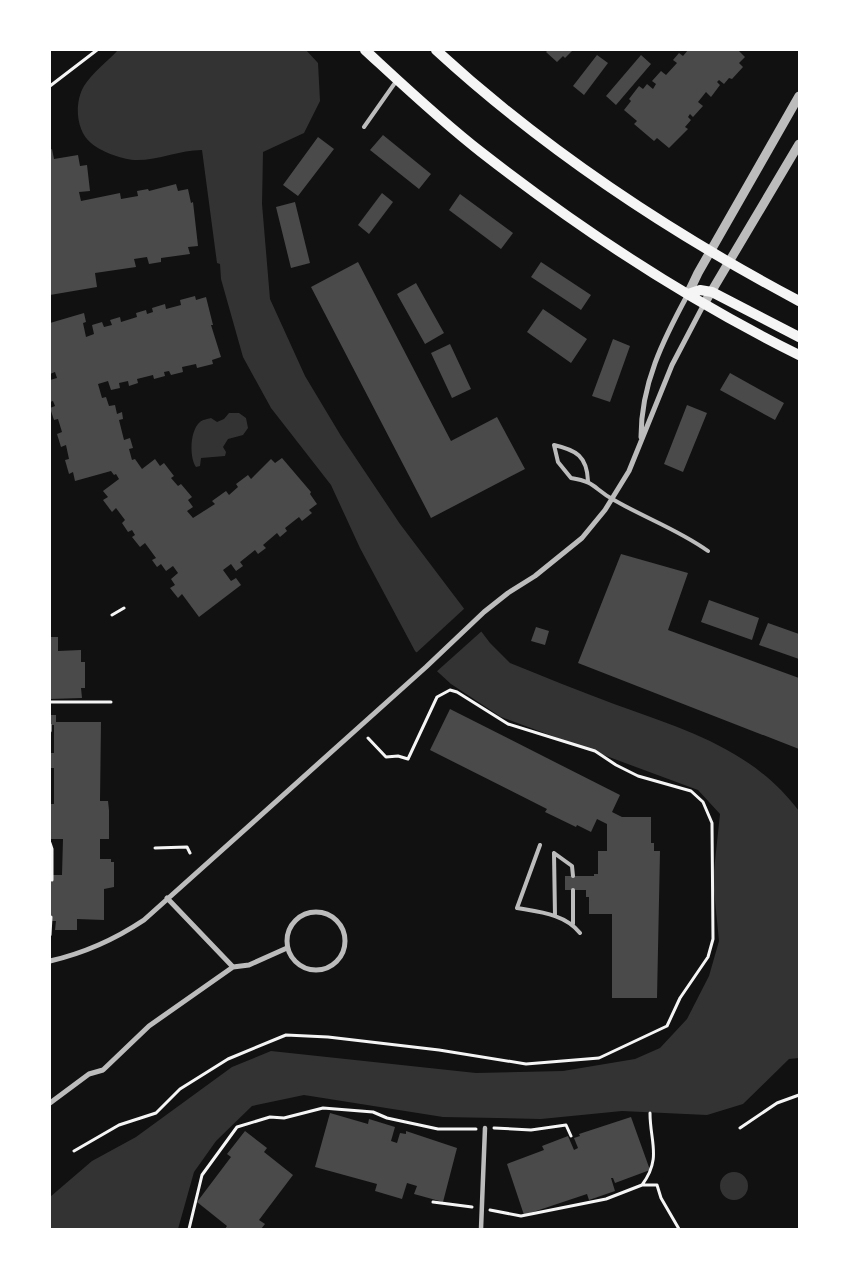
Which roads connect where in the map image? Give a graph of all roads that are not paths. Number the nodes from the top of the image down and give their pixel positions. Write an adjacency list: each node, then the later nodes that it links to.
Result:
1 (365, 50): 3 (main road)
2 (436, 50): 7 (main road)
3 (397, 80): 5 (lane); 10 (main road)
4 (799, 96): 7 (street)
5 (364, 127)
6 (799, 144): 8 (street)
7 (710, 252): 8 (main road); 10 (street)
8 (729, 264): 9 (street); 11 (main road)
9 (712, 292): 10 (main road); 12 (street); 13 (main road)
10 (688, 294): 12 (main road); 15 (street)
11 (799, 302)
12 (704, 304): 14 (main road); 15 (street)
13 (799, 337)
14 (799, 355)
15 (641, 440): 17 (street)
16 (588, 481): 16 (lane); 17 (lane)
17 (612, 500): 18 (lane); 22 (street)
18 (708, 551)
19 (540, 845): 23 (lane)
20 (573, 876): 23 (lane)
21 (573, 890): 24 (lane)
22 (167, 898): 27 (street); 28 (street)
23 (555, 916): 24 (lane)
24 (573, 924): 25 (lane)
25 (580, 933)
26 (288, 948): 26 (street); 28 (street)
27 (50, 961)
28 (233, 967): 29 (street)
29 (50, 1103)
30 (484, 1128): 31 (street)
31 (481, 1229)

